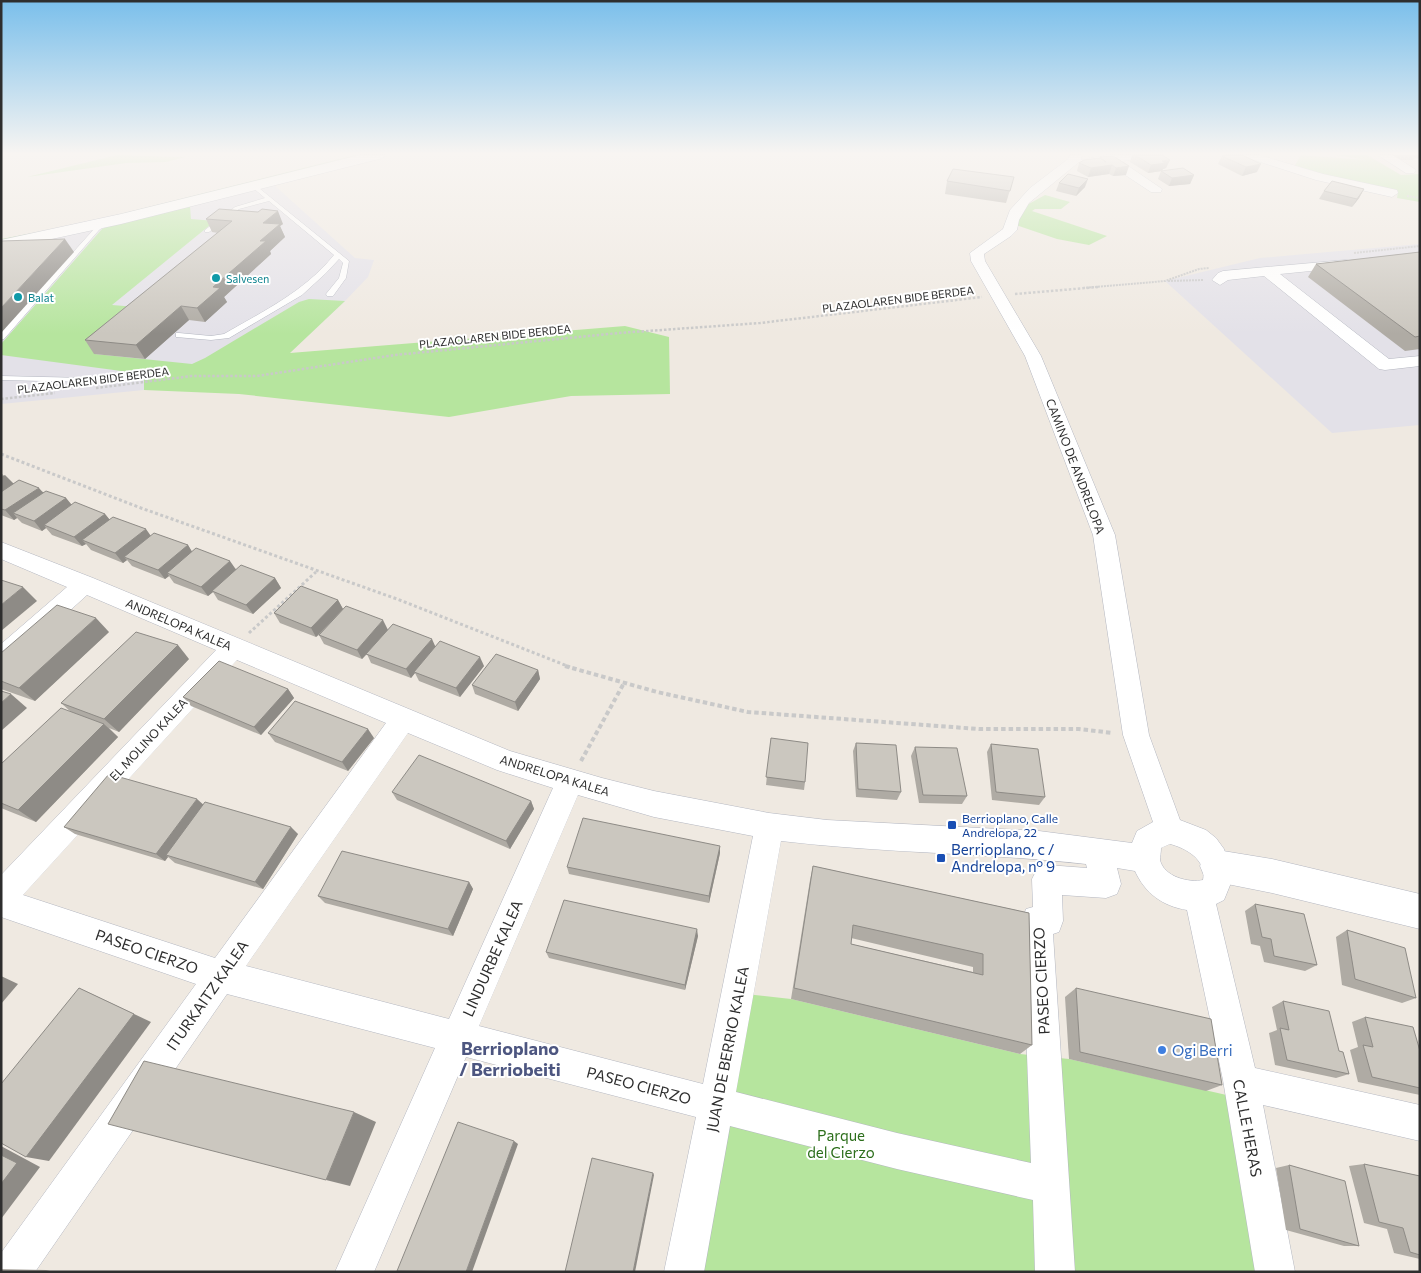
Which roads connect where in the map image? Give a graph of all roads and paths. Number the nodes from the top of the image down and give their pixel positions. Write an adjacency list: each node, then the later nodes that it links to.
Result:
1 (138, 214): 5 (street)
2 (229, 214): 6 (lane)
3 (289, 214): 8 (lane)
4 (1014, 214): 30 (street, CAMINO DE ANDRELOPA)
5 (107, 222): 7 (street); 16 (lane)
6 (207, 231)
7 (1, 245)
8 (338, 255): 12 (lane); 15 (lane)
9 (1362, 262): 10 (street)
10 (1267, 271): 11 (street); 17 (street)
11 (1220, 280): 13 (path)
12 (330, 294)
13 (1008, 294)
14 (982, 297): 19 (path, PLAZAOLAREN BIDE BERDEA)
15 (179, 336)
16 (1, 337)
17 (1420, 361)
18 (1, 378): 19 (lane)
19 (88, 385)
20 (60, 392): 21 (path, PLAZAOLAREN BIDE BERDEA)
21 (1, 399)
22 (1, 454): 24 (path)
23 (1, 550): 25 (street, ANDRELOPA KALEA)
24 (316, 572): 26 (path); 28 (path)
25 (85, 584): 26 (street, ANDRELOPA KALEA); 27 (street)
26 (234, 647): 29 (street, ANDRELOPA KALEA); 37 (street, EL MOLINO KALEA)
27 (1, 658)
28 (624, 683): 30 (path); 31 (path)
29 (404, 718): 31 (street, ANDRELOPA KALEA); 41 (street, ITURKAITZ KALEA)
30 (1136, 735): 33 (street, CAMINO DE ANDRELOPA)
31 (570, 781): 32 (street, ANDRELOPA KALEA); 42 (street, LINDURBE KALEA)
32 (769, 826): 34 (street, ANDRELOPA KALEA); 44 (street, JUAN DE BERRIO KALEA)
33 (1170, 831): 35 (street); 36 (street)
34 (1098, 851): 35 (street, ANDRELOPA KALEA); 46 (street, PASEO CIERZO)
35 (1145, 859): 38 (street)
36 (1217, 866): 38 (street); 40 (street)
37 (1, 897)
38 (1199, 898): 43 (street, CALLE HERAS)
39 (1, 902): 41 (street, PASEO CIERZO)
40 (1420, 912)
41 (221, 976): 42 (street, PASEO CIERZO); 47 (street, ITURKAITZ KALEA)
42 (456, 1039): 44 (street, PASEO CIERZO); 48 (street, LINDURBE KALEA)
43 (1240, 1082): 45 (street); 51 (street, CALLE HERAS)
44 (716, 1105): 46 (street, PASEO CIERZO); 49 (street, JUAN DE BERRIO KALEA)
45 (1420, 1123)
46 (1051, 1186): 50 (street, PASEO CIERZO)
47 (10, 1272)
48 (354, 1272)
49 (684, 1272)
50 (1055, 1272)
51 (1275, 1272)

